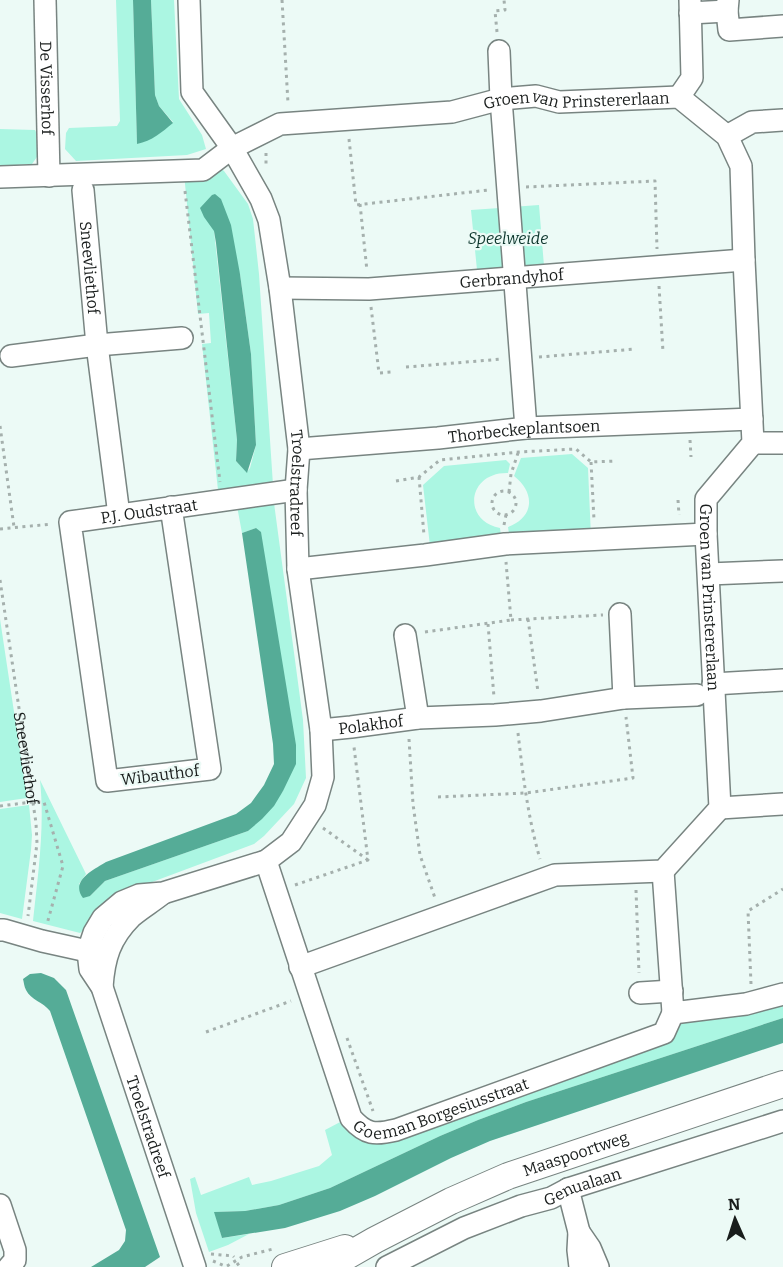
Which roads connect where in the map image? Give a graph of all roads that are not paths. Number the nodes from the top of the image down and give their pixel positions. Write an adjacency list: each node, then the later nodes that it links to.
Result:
1 (45, 0): 12 (street, De Visserhof)
2 (189, 0): 11 (street, Troelstradreef)
3 (727, 5): 4 (street); 5 (street)
4 (690, 7): 7 (street)
5 (783, 26)
6 (499, 51): 8 (street)
7 (679, 97): 8 (street, Groen van Prinstererlaan); 10 (street, Groen van Prinstererlaan)
8 (501, 99): 11 (street, Groen van Prinstererlaan); 16 (street)
9 (783, 120): 10 (street)
10 (728, 136): 15 (street, Groen van Prinstererlaan)
11 (232, 148): 12 (street, Groen van Prinstererlaan); 17 (street, Troelstradreef)
12 (49, 176): 13 (street, Groen van Prinstererlaan)
13 (0, 177)
14 (83, 190): 19 (street, Sneevliethof)
15 (744, 260): 16 (street, Gerbrandyhof); 21 (street, Groen van Prinstererlaan)
16 (515, 278): 17 (street, Gerbrandyhof); 22 (street)
17 (280, 288): 25 (street, Troelstradreef)
18 (182, 338): 19 (street)
19 (97, 345): 20 (street); 28 (street, Sneevliethof)
20 (11, 356)
21 (752, 419): 22 (street, Thorbeckeplantsoen); 23 (street, Groen van Prinstererlaan)
22 (526, 428): 25 (street, Thorbeckeplantsoen)
23 (753, 443): 24 (street); 30 (street, Groen van Prinstererlaan)
24 (783, 443)
25 (299, 449): 26 (street, Troelstradreef)
26 (296, 490): 27 (street, P.J. Oudstraat); 31 (street, Troelstradreef)
27 (171, 507): 28 (street, P.J. Oudstraat); 29 (street, Wibauthof)
28 (118, 515): 29 (street, P.J. Oudstraat)
29 (70, 522)
30 (706, 534): 31 (street); 33 (street, Groen van Prinstererlaan)
31 (298, 569): 40 (street, Troelstradreef)
32 (783, 571): 33 (street)
33 (709, 574): 37 (street, Groen van Prinstererlaan)
34 (620, 614): 38 (street)
35 (405, 635): 39 (street, Polakhof)
36 (783, 680): 37 (street, Polakhof)
37 (705, 689): 38 (street, Polakhof); 42 (street, Groen van Prinstererlaan)
38 (624, 698): 39 (street, Polakhof)
39 (413, 719): 40 (street, Polakhof)
40 (321, 730): 43 (street, Troelstradreef)
41 (783, 804): 42 (street)
42 (720, 808): 44 (street)
43 (266, 861): 46 (street, Troelstradreef); 47 (street)
44 (663, 871): 47 (street); 48 (street)
45 (0, 930): 46 (street)
46 (97, 953): 57 (street, Troelstradreef)
47 (300, 967): 51 (street, Goeman Borgesiusstraat)
48 (672, 991): 49 (street); 51 (street)
49 (640, 993)
50 (783, 994): 51 (street)
51 (673, 1013)
52 (783, 1084): 56 (main road, Maaspoortweg)
53 (783, 1121): 54 (street, Genualaan)
54 (568, 1189): 58 (street); 62 (street, Genualaan)
55 (0, 1205): 59 (street)
56 (375, 1240): 60 (main road, Maaspoortweg); 61 (main road, Maaspoortweg)
57 (203, 1260)
58 (588, 1264)
59 (9, 1267)
60 (285, 1267)
61 (328, 1267)
62 (387, 1267)

